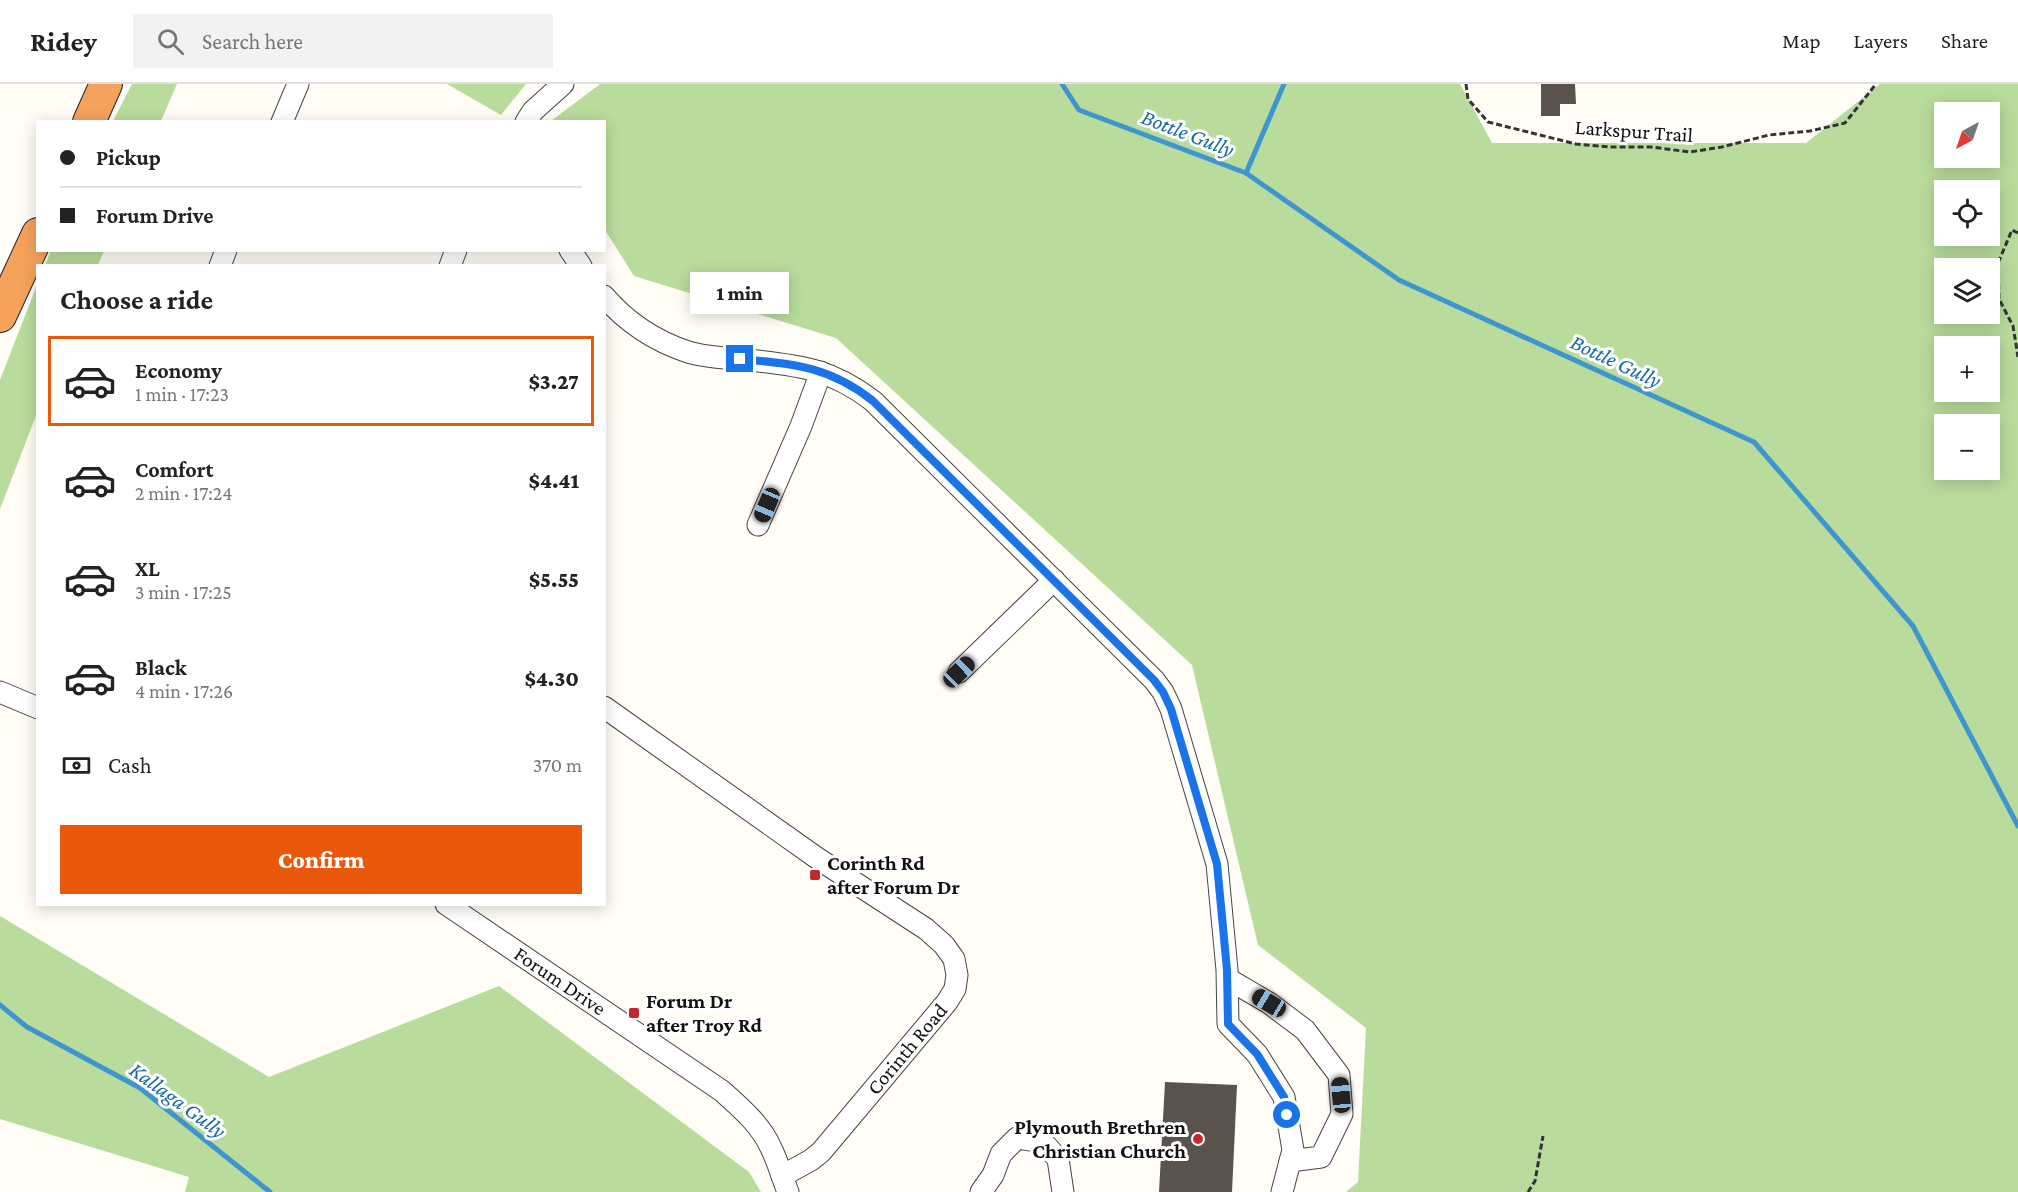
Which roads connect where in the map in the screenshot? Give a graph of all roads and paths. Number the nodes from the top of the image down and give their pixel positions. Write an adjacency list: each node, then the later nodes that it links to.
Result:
1 (106, 84): 6 (highway)
2 (298, 84): 7 (street)
3 (563, 84): 8 (street)
4 (1466, 84): 5 (path, Larkspur Trail)
5 (1876, 84)
6 (90, 120)
7 (283, 120)
8 (527, 120)
9 (2018, 233): 13 (path)
10 (36, 238): 12 (highway)
11 (606, 299): 14 (street)
12 (0, 316)
13 (2018, 357)
14 (821, 372): 15 (street); 16 (street)
15 (758, 525)
16 (1054, 580): 17 (street); 22 (street)
17 (959, 672)
18 (0, 692): 19 (street)
19 (36, 707)
20 (606, 708): 25 (street, Corinth Road)
21 (449, 906): 25 (street, Forum Drive)
22 (1228, 979): 24 (street); 24 (street)
23 (1543, 1136): 29 (path)
24 (1290, 1161): 28 (street)
25 (785, 1184)
26 (981, 1192): 27 (street)
27 (1063, 1192)
28 (1282, 1192)
29 (1528, 1192)

